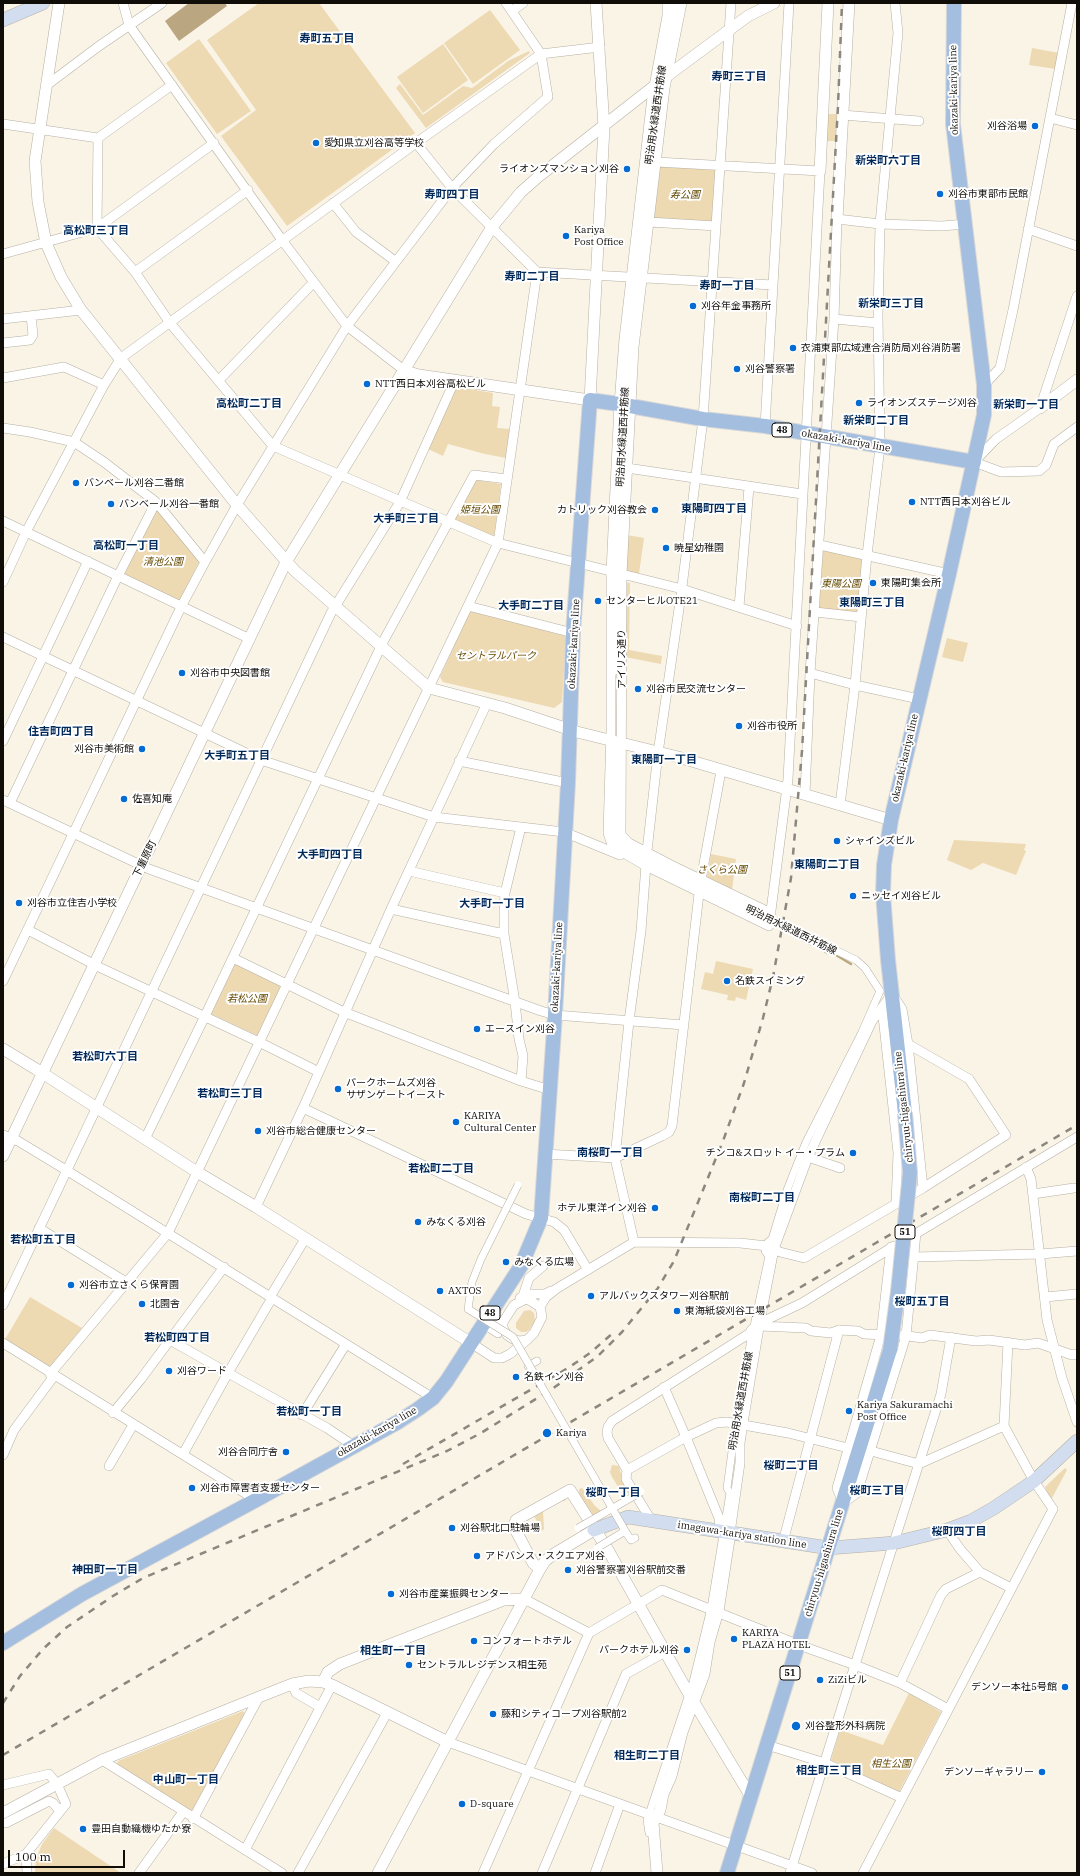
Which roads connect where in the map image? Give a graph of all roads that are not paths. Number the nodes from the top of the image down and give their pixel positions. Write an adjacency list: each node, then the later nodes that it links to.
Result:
1 (43, 3): 20 (main road)
2 (59, 3): 26 (street)
3 (123, 3): 21 (street)
4 (162, 3): 21 (street)
5 (506, 3): 19 (street)
6 (523, 3): 19 (street)
7 (596, 3): 23 (street)
8 (666, 3): 25 (street)
9 (675, 3): 25 (street, 明治用水緑道西井筋線)
10 (682, 3): 25 (street)
11 (730, 3): 22 (street)
12 (774, 3): 22 (street, 下重原町)
13 (788, 3): 41 (street)
14 (828, 3): 42 (street)
15 (849, 3): 28 (street)
16 (895, 3): 30 (street)
17 (954, 3): 49 (main road, okazaki-kariya line)
18 (1072, 3): 29 (street)
19 (512, 11): 24 (street)
20 (3, 20)
21 (129, 24): 26 (street); 27 (street)
22 (729, 30): 25 (street, 下重原町); 40 (street)
23 (600, 46): 24 (street); 34 (street)
24 (541, 54): 38 (street); 43 (street)
25 (660, 82): 34 (street, 下重原町); 39 (street); 62 (street)
26 (47, 85): 35 (street)
27 (172, 85): 36 (street); 37 (street)
28 (842, 115): 30 (street); 46 (street)
29 (1050, 118): 33 (street); 53 (street)
30 (890, 119): 31 (street); 48 (street)
31 (919, 121)
32 (3, 124): 35 (street)
33 (1077, 125)
34 (604, 127): 51 (street, 下重原町); 61 (street)
35 (39, 128): 36 (street); 55 (street)
36 (98, 138): 52 (street)
37 (214, 143): 44 (street); 52 (street)
38 (416, 143): 43 (street); 45 (street)
39 (656, 162): 40 (street); 47 (street)
40 (720, 165): 41 (street); 50 (street)
41 (779, 169): 42 (street); 65 (street)
42 (820, 171): 91 (street)
43 (452, 188): 51 (street); 58 (street)
44 (248, 190): 54 (street); 59 (street)
45 (333, 203): 54 (street); 58 (street)
46 (836, 219): 48 (street); 70 (street)
47 (649, 222): 50 (street); 62 (street)
48 (880, 224): 49 (street); 71 (street)
49 (965, 224): 82 (main road, okazaki-kariya line)
50 (716, 226): 64 (street)
51 (492, 227): 60 (street); 76 (street, 下重原町)
52 (97, 228): 55 (street); 59 (street)
53 (1028, 229): 56 (street); 82 (street)
54 (282, 240): 63 (street); 72 (street)
55 (46, 243): 57 (street); 67 (street)
56 (1077, 246)
57 (3, 254)
58 (395, 261): 73 (street)
59 (135, 272): 72 (street)
60 (537, 272): 61 (street); 83 (street)
61 (596, 276): 62 (street); 84 (street)
62 (636, 278): 64 (street); 85 (street)
63 (314, 282): 73 (street); 78 (street)
64 (713, 282): 65 (street); 87 (street)
65 (774, 285): 88 (street)
66 (1077, 296): 86 (street)
67 (81, 310): 68 (street); 75 (street)
68 (31, 316): 69 (street); 74 (street)
69 (3, 319)
70 (834, 319): 71 (street); 92 (street)
71 (878, 322): 95 (street)
72 (170, 323): 75 (street); 78 (street)
73 (347, 326): 76 (street); 94 (street)
74 (3, 343)
75 (121, 358): 81 (street); 105 (street)
76 (405, 371): 79 (street); 98 (street, 下重原町)
77 (3, 378): 81 (street)
78 (219, 380): 94 (street)
79 (455, 380): 83 (street); 104 (street)
80 (1077, 380): 86 (street)
81 (104, 385): 93 (street)
82 (984, 385): 96 (main road, okazaki-kariya line)
83 (521, 390): 84 (street); 100 (street)
84 (590, 400): 85 (main road, okazaki-kariya line / 48); 115 (main road, okazaki-kariya line / 48)
85 (624, 405): 87 (main road, okazaki-kariya line / 48); 97 (street); 116 (street)
86 (1040, 408): 96 (street)
87 (703, 419): 88 (main road, okazaki-kariya line / 48); 99 (street)
88 (765, 426): 91 (main road, okazaki-kariya line / 48)
89 (1077, 427): 96 (street)
90 (3, 428): 93 (street)
91 (805, 434): 92 (main road, okazaki-kariya line / 48); 102 (street)
92 (827, 437): 95 (main road, okazaki-kariya line / 48); 110 (street)
93 (74, 442): 103 (street); 108 (street)
94 (273, 446): 98 (street); 105 (street)
95 (880, 447): 96 (main road, okazaki-kariya line / 48); 111 (street)
96 (974, 462): 117 (main road, okazaki-kariya line)
97 (627, 468): 99 (street); 116 (street)
98 (338, 476): 104 (street); 114 (street, 下重原町)
99 (696, 479): 101 (street); 120 (street)
100 (507, 480): 107 (street); 109 (street)
101 (749, 487): 102 (street); 124 (street)
102 (802, 494): 127 (street)
103 (156, 502): 113 (street); 118 (street)
104 (400, 502): 107 (street); 121 (street)
105 (237, 505): 113 (street); 114 (street)
106 (3, 521): 108 (street)
107 (449, 522): 109 (street); 131 (street)
108 (26, 532): 112 (street); 119 (street)
109 (498, 543): 115 (street); 122 (street)
110 (820, 545): 111 (street); 125 (street)
111 (867, 555): 117 (street); 126 (street)
112 (88, 561): 118 (street); 132 (street)
113 (204, 562): 123 (street)
114 (286, 562): 121 (street); 130 (street, 下重原町)
115 (578, 565): 116 (street); 128 (main road, okazaki-kariya line / 48)
116 (616, 573): 120 (street); 143 (street, アイリス通り)
117 (949, 574): 137 (main road, okazaki-kariya line)
118 (118, 576): 123 (street); 133 (street)
119 (3, 582)
120 (682, 589): 124 (street); 144 (street)
121 (336, 606): 131 (street); 145 (street)
122 (468, 606): 128 (street); 136 (street)
123 (181, 607): 130 (street); 138 (street)
124 (739, 607): 127 (street)
125 (815, 612): 126 (street); 134 (street)
126 (861, 617): 135 (street)
127 (797, 626): 150 (street)
128 (573, 633): 140 (main road, okazaki-kariya line / 48)
129 (3, 637): 132 (street)
130 (250, 639): 141 (street, 下重原町)
131 (381, 647): 136 (street); 148 (street)
132 (44, 656): 133 (street); 142 (street)
133 (74, 670): 138 (street); 153 (street)
134 (810, 673): 135 (street); 151 (street)
135 (855, 685): 137 (street); 154 (street)
136 (429, 688): 139 (street); 152 (street)
137 (919, 699): 156 (main road, okazaki-kariya line)
138 (137, 701): 141 (street); 159 (street)
139 (487, 703): 140 (street); 146 (street)
140 (570, 729): 143 (street); 149 (main road, okazaki-kariya line / 48)
141 (205, 734): 145 (street); 161 (street, 下重原町)
142 (3, 741)
143 (616, 742): 144 (street); 160 (street); 160 (street)
144 (658, 753): 147 (street); 160 (street)
145 (261, 760): 148 (street); 164 (street)
146 (459, 761): 149 (street); 155 (street)
147 (721, 771): 150 (street); 163 (street)
148 (318, 778): 152 (street); 166 (street)
149 (568, 784): 158 (main road, okazaki-kariya line / 48)
150 (787, 790): 151 (street); 168 (street)
151 (804, 795): 154 (street)
152 (377, 798): 155 (street); 169 (street)
153 (6, 801): 159 (street)
154 (840, 805): 156 (street)
155 (434, 817): 157 (street); 162 (street)
156 (891, 820): 178 (main road, chiryuu-higashiura line / 51)
157 (521, 827): 158 (street); 165 (street)
158 (564, 832): 160 (street); 183 (main road, okazaki-kariya line / 48)
159 (74, 833): 161 (street); 170 (street)
160 (646, 858): 163 (street); 163 (street); 184 (street)
161 (142, 867): 164 (street); 174 (street, 下重原町)
162 (409, 871): 165 (street); 167 (street)
163 (701, 886): 168 (street); 168 (street); 185 (street)
164 (201, 888): 166 (street); 177 (street)
165 (505, 893): 171 (street)
166 (256, 908): 169 (street); 173 (street)
167 (391, 909): 171 (street); 172 (street)
168 (770, 919): 219 (street, 明治用水緑道西井筋線)
169 (314, 929): 172 (street); 176 (street)
170 (28, 930): 174 (street); 175 (street)
171 (504, 934): 179 (street)
172 (372, 950): 179 (street); 181 (street)
173 (233, 958): 176 (street); 182 (street)
174 (94, 964): 177 (street); 190 (street, 下重原町)
175 (3, 981)
176 (288, 984): 181 (street); 186 (street)
177 (152, 991): 182 (street); 193 (street)
178 (892, 994): 180 (street); 187 (street); 274 (main road, chiryuu-higashiura line / 51, bridge)
179 (515, 1002): 183 (street); 191 (street)
180 (882, 1007): 200 (street); 210 (street)
181 (344, 1012): 189 (street); 191 (street)
182 (205, 1016): 186 (street); 197 (street)
183 (555, 1016): 184 (street); 192 (main road, okazaki-kariya line / 48)
184 (629, 1021): 185 (street); 201 (street)
185 (684, 1025): 201 (street)
186 (260, 1042): 189 (street); 205 (street)
187 (908, 1044): 207 (street); 207 (street)
188 (3, 1049): 190 (street)
189 (319, 1072): 194 (street)
190 (43, 1074): 193 (street); 195 (street, 下重原町)
191 (521, 1081): 192 (street)
192 (550, 1090): 198 (main road, okazaki-kariya line / 48)
193 (95, 1108): 197 (street); 204 (street)
194 (302, 1108): 211 (street); 212 (street)
195 (7, 1136): 199 (street, 下重原町); 204 (street)
196 (1077, 1137): 202 (street)
197 (145, 1139): 205 (street)
198 (545, 1154): 201 (street); 212 (main road, okazaki-kariya line / 48)
199 (3, 1156)
200 (808, 1157): 203 (street); 219 (street)
201 (615, 1158): 217 (street)
202 (1026, 1167): 209 (street); 215 (street)
203 (840, 1168)
204 (66, 1170): 213 (street); 214 (street)
205 (197, 1172): 211 (street); 214 (street)
206 (518, 1184): 249 (street, bridge)
207 (923, 1188): 210 (street)
208 (1074, 1188): 209 (street)
209 (1033, 1194): 221 (street)
210 (896, 1204): 219 (street)
211 (256, 1207): 216 (street)
212 (541, 1218): 224 (street); 243 (main road, okazaki-kariya line / 48)
213 (39, 1228): 225 (street); 232 (street)
214 (168, 1233): 223 (street); 225 (street)
215 (916, 1233): 218 (street); 222 (street)
216 (305, 1238): 230 (street); 243 (street)
217 (634, 1242): 219 (street); 224 (street)
218 (891, 1247): 236 (street); 237 (street)
219 (770, 1248): 236 (street)
220 (1077, 1250): 221 (street)
221 (1040, 1254): 222 (street); 231 (street)
222 (914, 1257): 238 (street)
223 (224, 1267): 230 (street); 240 (street)
224 (588, 1270): 226 (street)
225 (126, 1282): 251 (street)
226 (556, 1289): 227 (street); 234 (street)
227 (536, 1294): 229 (street); 229 (street)
228 (1077, 1294): 231 (street)
229 (523, 1296): 233 (street)
230 (271, 1297): 245 (street); 250 (street)
231 (1045, 1298): 246 (street)
232 (3, 1305)
233 (514, 1305): 234 (street); 241 (street)
234 (540, 1307): 241 (street)
235 (839, 1330): 236 (street); 237 (street); 261 (street)
236 (756, 1331): 252 (street); 257 (street)
237 (881, 1334): 238 (street); 264 (street)
238 (906, 1336): 239 (street); 265 (street)
239 (951, 1337): 242 (street); 268 (street)
240 (170, 1340): 250 (street); 254 (street)
241 (527, 1340): 243 (street)
242 (1008, 1342): 246 (street); 259 (street)
243 (471, 1343): 253 (main road, okazaki-kariya line / 48)
244 (3, 1344): 251 (street)
245 (346, 1344): 253 (street); 255 (street)
246 (1053, 1347): 247 (street); 256 (street)
247 (1077, 1354)
248 (537, 1361): 249 (street)
249 (528, 1366): 275 (street, bridge)
250 (228, 1373): 255 (street); 266 (street)
251 (52, 1375): 254 (street); 267 (street)
252 (664, 1388): 260 (street); 270 (street)
253 (433, 1398): 263 (main road, okazaki-kariya line / 48)
254 (113, 1413): 258 (street)
255 (302, 1414): 263 (street)
256 (1077, 1422)
257 (740, 1423): 260 (street); 261 (street); 281 (street)
258 (133, 1425): 266 (street); 269 (street)
259 (1004, 1426): 268 (street); 271 (street)
260 (686, 1437): 270 (street); 281 (street)
261 (810, 1438): 264 (street); 283 (street)
262 (1077, 1441): 271 (main road, imagawa-kariya station line)
263 (354, 1446): 273 (main road, okazaki-kariya line / 48)
264 (848, 1448): 274 (street)
265 (871, 1451): 268 (street); 274 (street)
266 (183, 1454): 273 (street)
267 (3, 1455)
268 (919, 1464): 284 (street)
269 (109, 1466)
270 (627, 1470): 276 (street)
271 (1034, 1481): 279 (main road, imagawa-kariya station line); 289 (street)
272 (640, 1492): 275 (street, bridge)
273 (256, 1500): 294 (main road, okazaki-kariya line / 48)
274 (843, 1502): 286 (main road, chiryuu-higashiura line / 51)
275 (612, 1509): 277 (street, bridge); 280 (street, bridge)
276 (651, 1520): 278 (main road, imagawa-kariya station line); 281 (main road, imagawa-kariya station line)
277 (578, 1528)
278 (594, 1530): 287 (street); 287 (street); 291 (street)
279 (947, 1530): 284 (main road, imagawa-kariya station line); 288 (street)
280 (625, 1531): 282 (street); 285 (street, bridge)
281 (725, 1532): 283 (main road, imagawa-kariya station line); 292 (street)
282 (635, 1538)
283 (783, 1542): 286 (main road, imagawa-kariya station line)
284 (894, 1543): 286 (main road, imagawa-kariya station line); 297 (street)
285 (597, 1548)
286 (829, 1548): 295 (main road, chiryuu-higashiura line / 51)
287 (540, 1569): 290 (street)
288 (980, 1572): 289 (street); 298 (street)
289 (1011, 1588): 304 (street)
290 (522, 1599): 293 (street); 300 (street); 306 (street)
291 (638, 1604): 292 (street); 293 (street); 296 (street)
292 (715, 1610): 295 (street); 302 (street)
293 (589, 1633): 310 (street)
294 (3, 1643)
295 (799, 1645): 297 (street); 307 (main road, chiryuu-higashiura line / 51)
296 (665, 1652): 302 (street); 313 (street)
297 (855, 1665): 298 (street); 309 (street)
298 (900, 1683): 304 (street)
299 (292, 1684): 300 (street); 301 (street); 303 (street)
300 (328, 1684): 303 (street); 305 (street)
301 (259, 1697): 308 (street); 321 (street)
302 (691, 1697): 314 (street); 319 (street)
303 (320, 1707): 323 (street)
304 (948, 1709): 315 (street)
305 (387, 1713): 306 (street); 331 (street)
306 (448, 1742): 310 (street); 332 (street)
307 (767, 1745): 309 (street); 314 (main road, chiryuu-higashiura line / 51)
308 (102, 1760): 311 (street); 318 (street)
309 (825, 1763): 315 (street); 326 (street)
310 (529, 1770): 313 (street); 333 (street)
311 (57, 1784): 312 (street); 317 (street); 320 (street)
312 (3, 1785)
313 (577, 1789): 316 (street); 334 (street)
314 (751, 1797): 322 (main road, chiryuu-higashiura line / 51)
315 (902, 1798): 338 (street)
316 (620, 1804): 319 (street); 335 (street)
317 (60, 1812): 320 (street); 324 (street)
318 (183, 1812): 321 (street); 329 (street)
319 (652, 1816): 322 (street); 327 (street)
320 (4, 1818)
321 (194, 1819): 323 (street)
322 (736, 1846): 326 (street); 336 (main road, chiryuu-higashiura line / 51)
323 (244, 1850): 330 (street)
324 (26, 1854): 325 (street); 328 (street)
325 (3, 1864)
326 (792, 1870): 337 (street)
327 (654, 1871)
328 (27, 1873)
329 (139, 1873)
330 (282, 1873)
331 (298, 1873)
332 (378, 1873)
333 (483, 1873)
334 (542, 1873)
335 (595, 1873)
336 (727, 1873)
337 (812, 1873)
338 (863, 1873)

